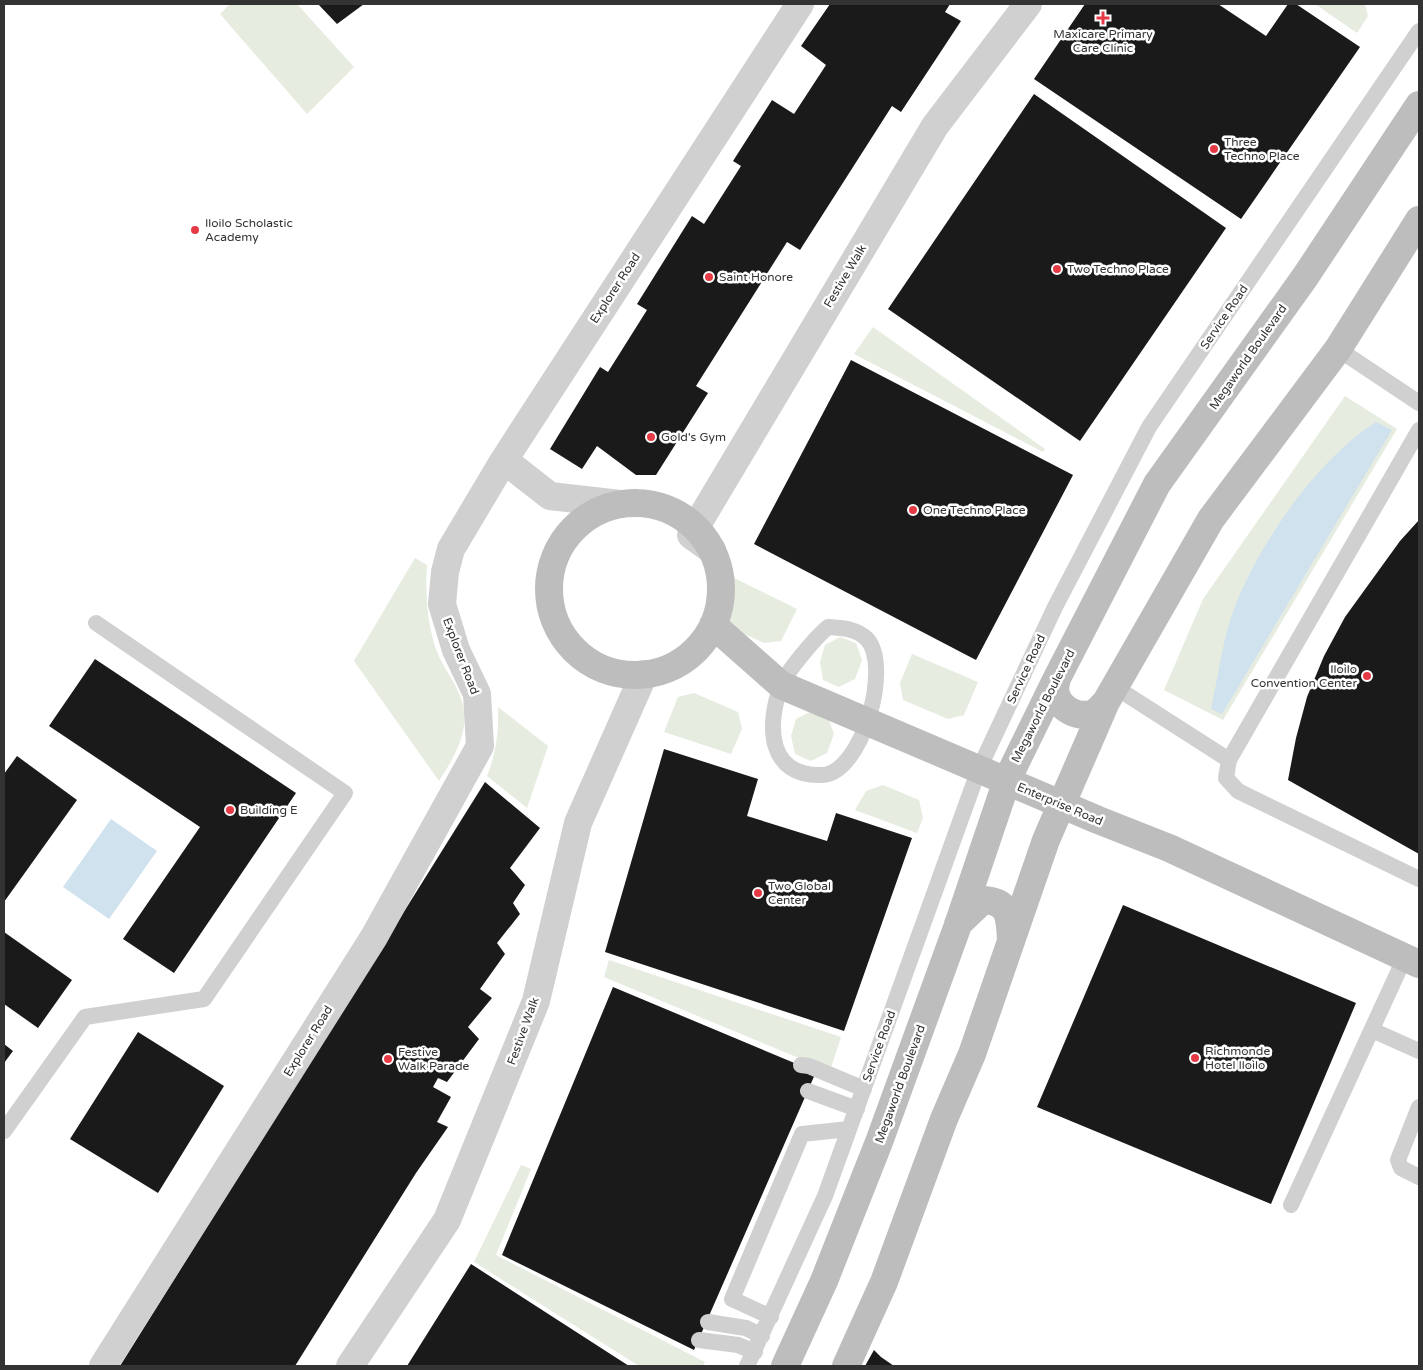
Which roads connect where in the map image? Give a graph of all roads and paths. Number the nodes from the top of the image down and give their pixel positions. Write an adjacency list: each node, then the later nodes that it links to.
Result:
1 (800, 4): 10 (street, Explorer Road)
2 (1028, 4): 12 (street, Festive Walk)
3 (1419, 31): 21 (lane, Service Road)
4 (1419, 105): 16 (main road, Megaworld Boulevard)
5 (1419, 220): 6 (main road)
6 (1407, 254): 7 (main road)
7 (1338, 349): 8 (lane); 18 (main road)
8 (1419, 403)
9 (1419, 430): 20 (lane)
10 (504, 460): 11 (street); 45 (street, Explorer Road)
11 (620, 504): 12 (main road); 15 (main road)
12 (712, 550): 14 (main road)
13 (96, 623): 36 (lane)
14 (713, 625): 15 (main road); 17 (main road, Enterprise Road)
15 (644, 674): 46 (street, Festive Walk)
16 (1057, 678): 18 (main road); 22 (main road, Megaworld Boulevard)
17 (781, 685): 19 (main road, Enterprise Road); 19 (lane); 19 (lane)
18 (1111, 695): 20 (lane); 23 (main road)
19 (869, 722): 21 (main road, Enterprise Road)
20 (1229, 760): 24 (lane)
21 (979, 769): 22 (main road, Enterprise Road); 31 (lane, Service Road)
22 (1007, 780): 23 (main road, Enterprise Road); 25 (main road, Megaworld Boulevard)
23 (1060, 804): 26 (main road); 27 (main road, Enterprise Road)
24 (1419, 879)
25 (958, 925): 26 (main road); 47 (main road, Megaworld Boulevard)
26 (1011, 941): 44 (main road)
27 (1412, 961): 28 (lane)
28 (1372, 1030): 29 (lane); 38 (lane)
29 (1419, 1051)
30 (801, 1066): 31 (lane)
31 (864, 1089): 34 (lane, Service Road)
32 (808, 1091): 34 (lane)
33 (1419, 1108): 37 (lane)
34 (857, 1109): 35 (lane, Service Road)
35 (849, 1129): 39 (lane, Service Road); 39 (lane)
36 (4, 1131)
37 (1419, 1177)
38 (1291, 1205)
39 (771, 1317): 41 (lane, Service Road)
40 (708, 1322): 41 (lane)
41 (762, 1336): 43 (lane, Service Road)
42 (699, 1340): 43 (lane)
43 (751, 1359)
44 (850, 1364)
45 (103, 1366)
46 (350, 1366)
47 (785, 1366)

